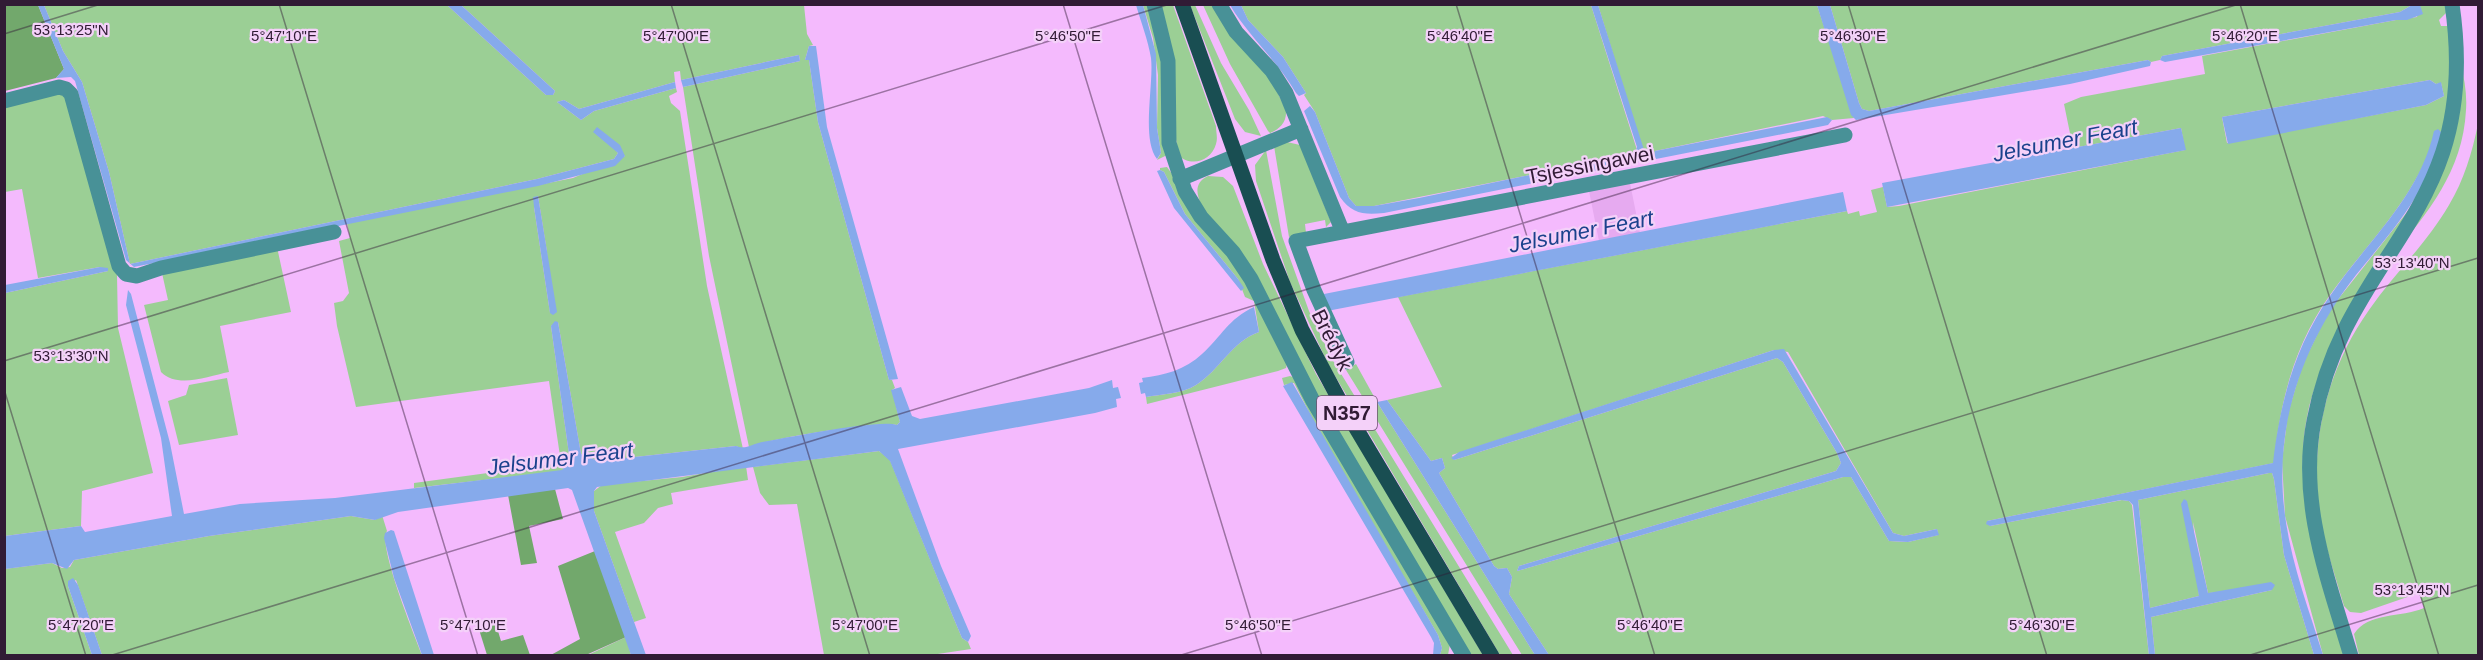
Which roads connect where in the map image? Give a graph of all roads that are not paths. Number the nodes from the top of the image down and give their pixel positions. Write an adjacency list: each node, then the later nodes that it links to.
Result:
1 (1154, 4): 10 (street)
2 (1182, 4): 9 (main road, N357)
3 (1219, 4): 7 (street)
4 (2452, 4): 5 (street)
5 (2471, 81)
6 (4, 101): 12 (street)
7 (1301, 129): 9 (street); 11 (street)
8 (1845, 135): 11 (street, Tsjessingawei)
9 (1235, 155): 10 (street); 17 (main road, Brédyk / N357)
10 (1179, 179): 16 (street)
11 (1342, 230): 14 (street, Tsjessingawei)
12 (334, 232)
13 (2422, 232): 18 (street)
14 (1296, 241): 15 (street, Brédyk)
15 (1347, 362)
16 (1464, 656)
17 (1492, 656)
18 (2351, 656)

